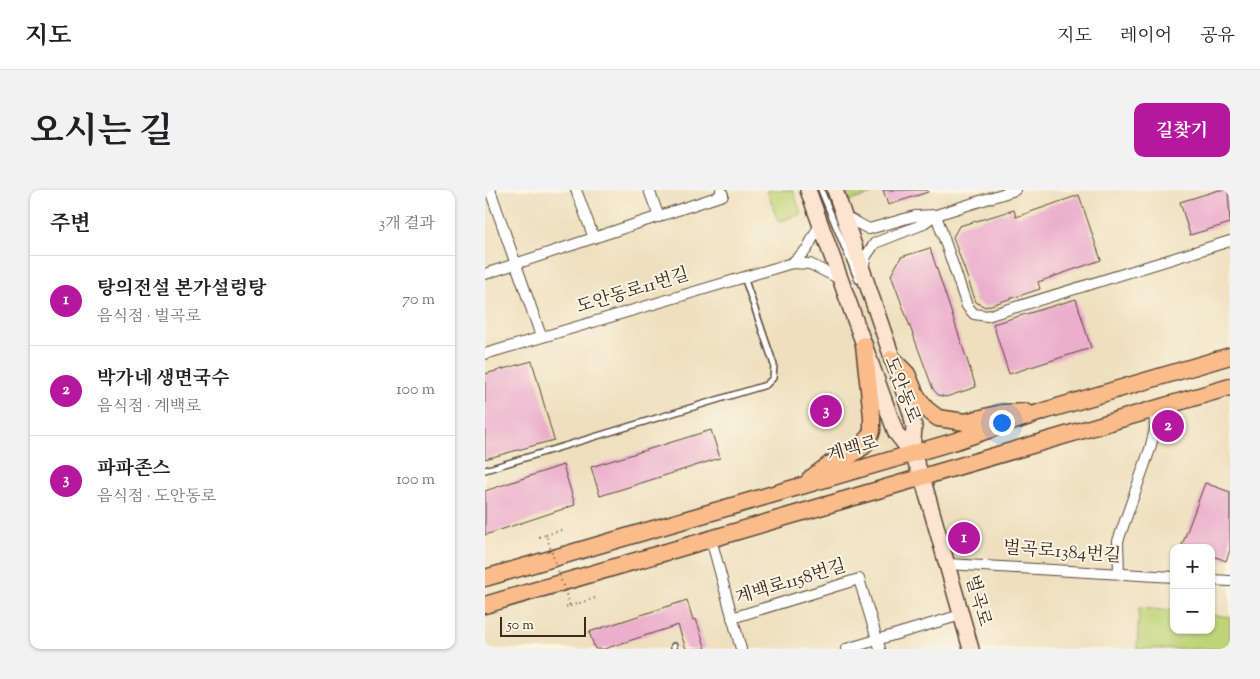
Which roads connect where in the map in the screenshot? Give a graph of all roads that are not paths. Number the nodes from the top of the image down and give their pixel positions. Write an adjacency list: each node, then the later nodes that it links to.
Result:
1 (490, 190): 16 (street)
2 (577, 190): 13 (street)
3 (649, 190): 11 (street)
4 (808, 190): 12 (main road, 도안동로)
5 (821, 190): 21 (lane)
6 (835, 190): 10 (main road, 도안동로)
7 (1015, 190): 9 (street)
8 (722, 193): 11 (street)
9 (936, 215): 10 (street); 14 (street); 17 (street)
10 (844, 216): 17 (main road, 도안동로)
11 (659, 217): 13 (street)
12 (819, 226): 15 (street); 20 (main road, 도안동로)
13 (594, 238): 16 (street)
14 (1230, 241)
15 (792, 263): 19 (street, 도안동로11번길); 20 (street)
16 (517, 264): 18 (street); 22 (street)
17 (863, 268): 21 (main road, 도안동로)
18 (485, 274)
19 (743, 276): 22 (street, 도안동로11번길); 31 (lane)
20 (838, 278): 23 (main road, 도안동로)
21 (871, 301): 26 (main road, 도안동로)
22 (541, 336): 24 (street, 도안동로11번길)
23 (864, 345): 30 (main road, 도안동로); 33 (main road)
24 (485, 354)
25 (1230, 356): 29 (main road, 계백로)
26 (892, 359): 29 (main road); 30 (main road, 도안동로)
27 (1230, 387): 28 (main road)
28 (1154, 409): 32 (main road); 36 (street)
29 (1044, 411): 30 (main road, 계백로)
30 (912, 453): 32 (main road, 벌곡로); 33 (main road, 계백로)
31 (485, 470)
32 (922, 477): 34 (main road); 35 (main road, 벌곡로)
33 (803, 485): 38 (main road, 계백로)
34 (711, 539): 41 (main road); 43 (street, 계백로1158번길)
35 (948, 564): 36 (street, 벌곡로1384번길); 42 (main road, 벌곡로)
36 (1119, 573): 37 (street, 벌곡로1384번길)
37 (1170, 577)
38 (485, 578)
39 (1215, 580): 40 (street)
40 (1230, 581)
41 (485, 605)
42 (961, 615): 44 (street); 47 (main road, 벌곡로)
43 (732, 618): 44 (street, 계백로1158번길); 45 (street, 계백로1158번길)
44 (879, 644): 46 (street)
45 (741, 649)
46 (846, 649)
47 (971, 649)

